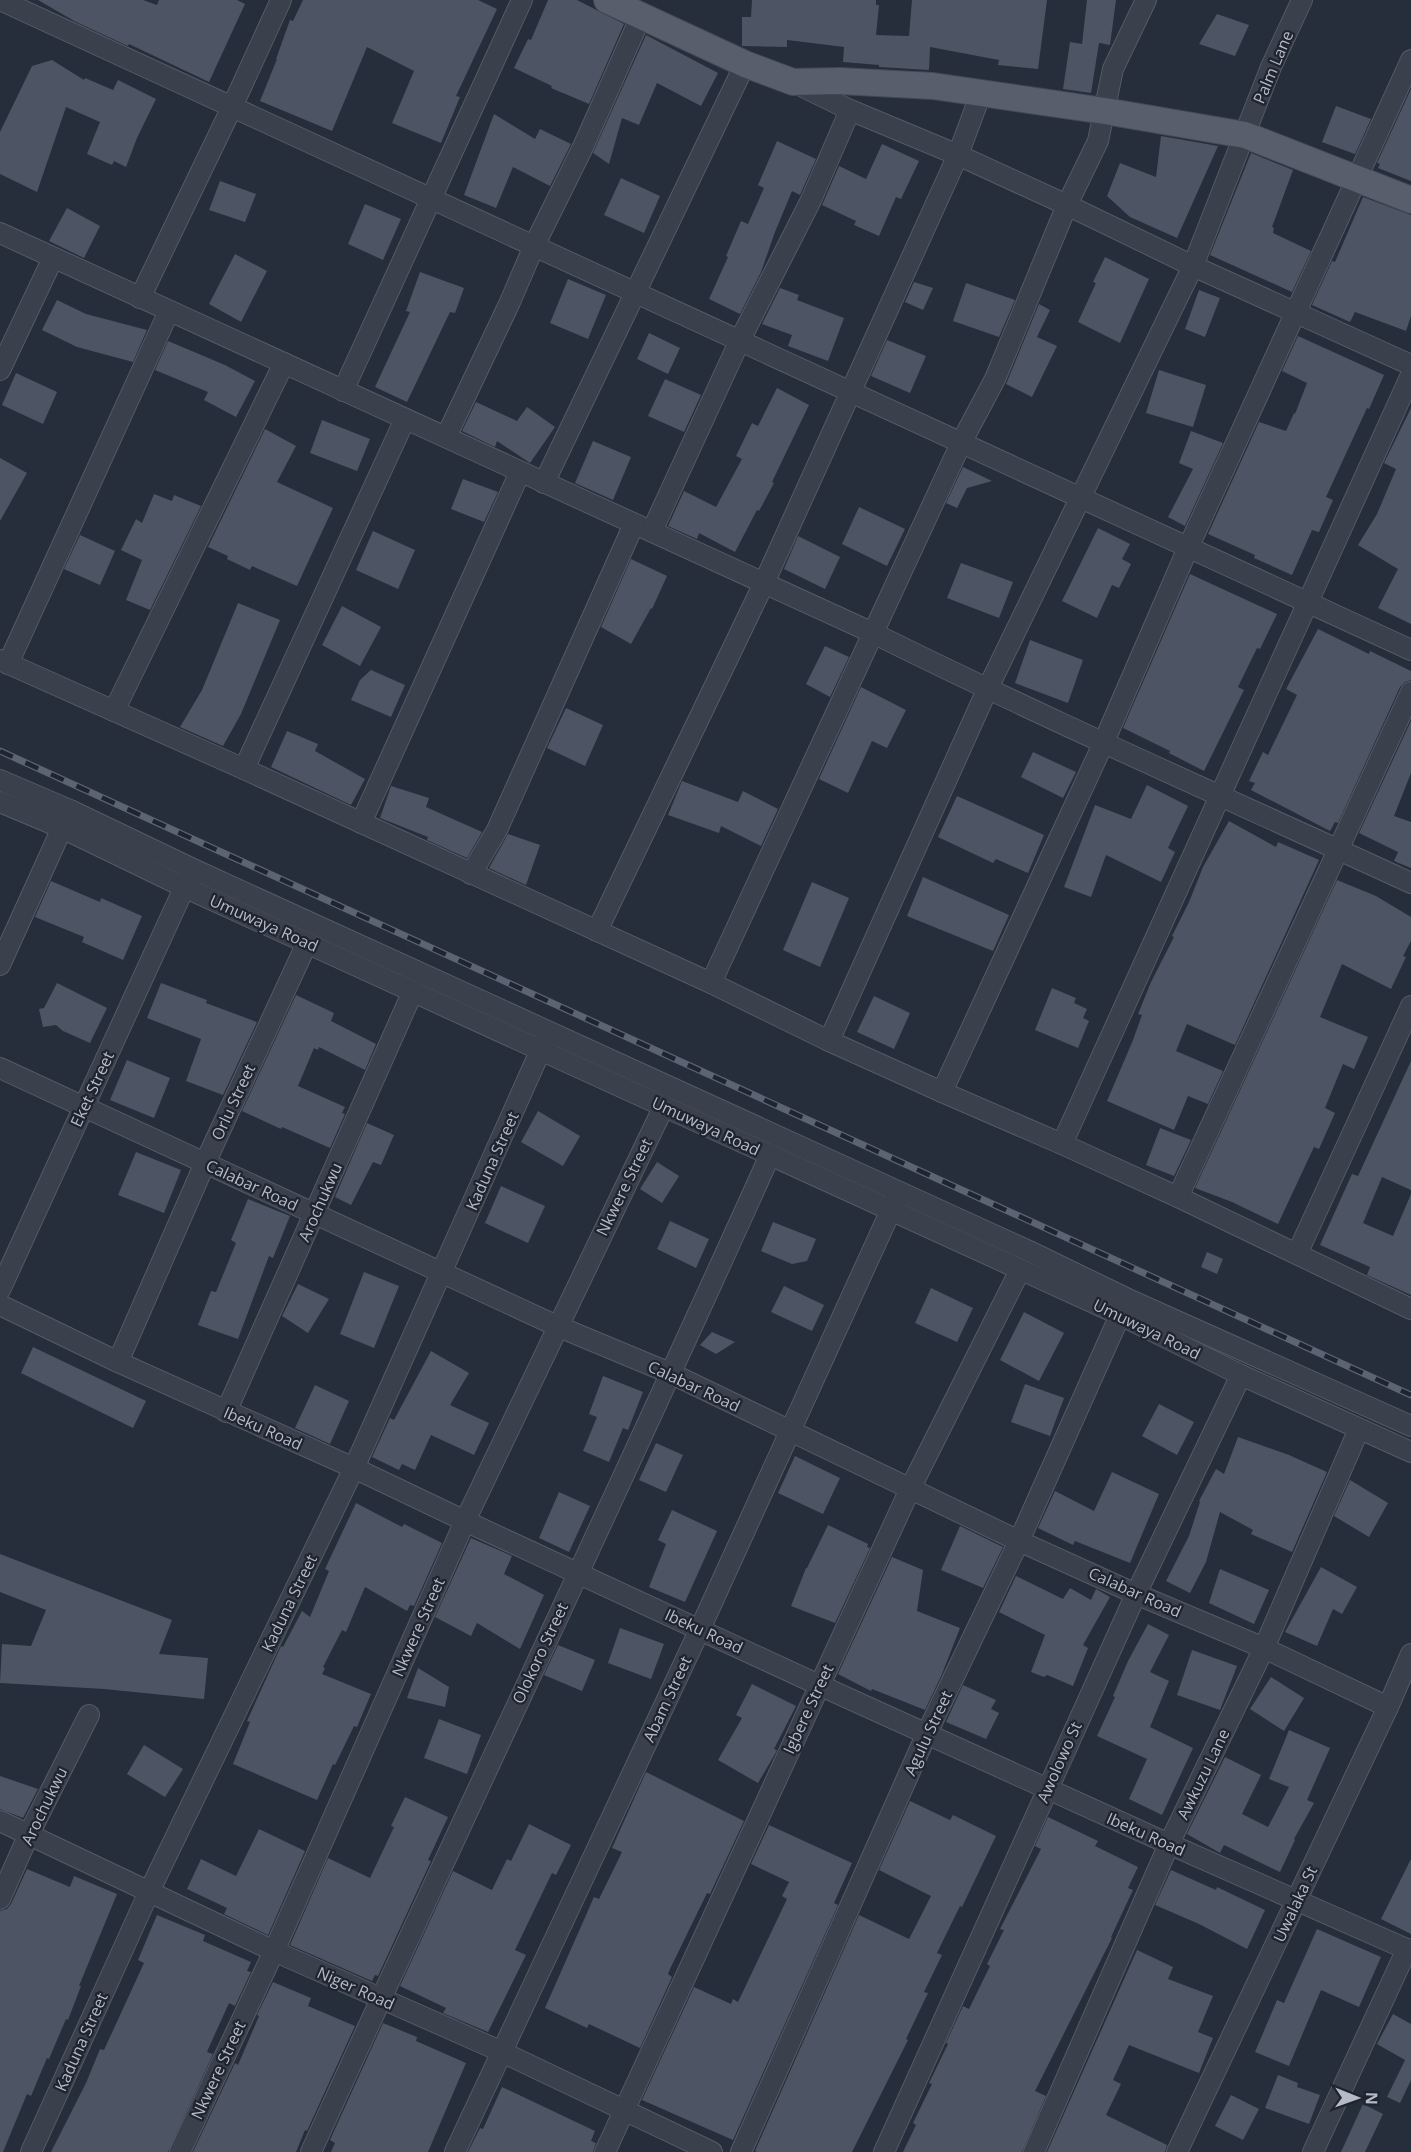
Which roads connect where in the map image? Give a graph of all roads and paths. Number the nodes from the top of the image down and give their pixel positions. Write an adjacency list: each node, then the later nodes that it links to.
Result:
1 (0, 0): 12 (street)
2 (281, 0): 12 (street)
3 (522, 0): 18 (street)
4 (606, 0): 7 (main road)
5 (1146, 0): 14 (street)
6 (1302, 0): 15 (street, Palm Lane)
7 (641, 16): 9 (main road); 22 (street)
8 (1411, 60): 17 (street)
9 (745, 64): 10 (main road); 25 (street)
10 (793, 82): 11 (main road); 13 (street)
11 (981, 93): 14 (main road); 16 (street)
12 (232, 107): 18 (street); 26 (street)
13 (850, 110): 16 (street); 29 (street)
14 (1106, 111): 15 (main road); 20 (street)
15 (1245, 135): 17 (main road); 24 (street, Palm Lane)
16 (958, 155): 20 (street); 35 (street)
17 (1356, 178): 19 (main road); 28 (street)
18 (432, 198): 22 (street); 34 (street)
19 (1411, 200)
20 (1067, 205): 24 (street); 38 (street)
21 (0, 233): 23 (street)
22 (534, 246): 25 (street); 37 (street)
23 (52, 258): 26 (street); 32 (street)
24 (1193, 266): 28 (street); 41 (street, Palm Lane)
25 (634, 292): 29 (street); 40 (street)
26 (140, 298): 27 (street)
27 (170, 311): 30 (street); 48 (street)
28 (1296, 313): 31 (street); 43 (street)
29 (740, 340): 35 (street); 42 (street)
30 (284, 363): 34 (street); 51 (street)
31 (1411, 365)
32 (0, 370)
33 (1411, 375): 45 (street)
34 (344, 391): 36 (street)
35 (851, 391): 38 (street); 44 (street)
36 (405, 419): 37 (street); 53 (street)
37 (446, 437): 39 (street)
38 (962, 441): 41 (street); 46 (street)
39 (520, 472): 40 (street); 57 (street)
40 (544, 483): 42 (street)
41 (1080, 499): 43 (street); 49 (street, Palm Lane)
42 (643, 528): 44 (street); 61 (street)
43 (1188, 548): 45 (street); 52 (street)
44 (764, 583): 46 (street); 64 (street)
45 (1307, 602): 47 (street); 55 (street)
46 (873, 633): 49 (street); 67 (street)
47 (1411, 650)
48 (4, 662): 51 (street)
49 (987, 690): 52 (street); 71 (street, Palm Lane)
50 (1411, 692): 59 (street)
51 (114, 711): 53 (street)
52 (1102, 744): 55 (street); 74 (street)
53 (244, 769): 57 (street)
54 (0, 780): 60 (street, Umuwaya Road)
55 (1219, 794): 59 (street); 77 (street)
56 (0, 802): 58 (street, Umuwaya Road)
57 (361, 823): 61 (street)
58 (62, 828): 63 (street, Umuwaya Road); 66 (street)
59 (1340, 850): 62 (street); 81 (street)
60 (193, 869): 63 (street, Eket Street); 70 (street, Umuwaya Road)
61 (471, 874): 64 (street)
62 (1411, 884)
63 (184, 887): 65 (street, Umuwaya Road); 76 (street, Eket Street)
64 (597, 931): 67 (street)
65 (307, 943): 68 (street, Umuwaya Road); 79 (street, Orlu Street)
66 (0, 965)
67 (711, 983): 71 (street)
68 (413, 992): 72 (street, Umuwaya Road); 83 (street, Arochukwu)
69 (1411, 1005): 84 (street)
70 (549, 1032): 72 (street, Kaduna Street); 80 (street, Umuwaya Road)
71 (829, 1041): 74 (street)
72 (541, 1050): 75 (street, Umuwaya Road); 86 (street, Kaduna Street)
73 (0, 1068): 76 (street, Calabar Road)
74 (942, 1092): 77 (street)
75 (664, 1106): 78 (street, Umuwaya Road); 91 (street, Nkwere Street)
76 (84, 1107): 79 (street, Calabar Road); 87 (street, Eket Street)
77 (1062, 1144): 81 (street)
78 (770, 1155): 82 (street, Umuwaya Road); 93 (street, Olokoro Street)
79 (205, 1163): 83 (street, Calabar Road); 92 (street, Orlu Street)
80 (898, 1191): 82 (street, Abam Street); 96 (street, Umuwaya Road)
81 (1178, 1197): 84 (street)
82 (892, 1211): 85 (street, Umuwaya Road); 98 (street, Abam Street)
83 (315, 1214): 86 (street, Calabar Road); 95 (street, Arochukwu)
84 (1298, 1254): 89 (street)
85 (1020, 1270): 90 (street, Umuwaya Road); 101 (street, Igbere Street)
86 (442, 1273): 91 (street, Calabar Road); 100 (street, Kaduna Street)
87 (0, 1290)
88 (0, 1305): 92 (street, Ibeku Road)
89 (1411, 1309)
90 (1120, 1316): 94 (street, Umuwaya Road); 103 (street, Agulu Street)
91 (557, 1326): 93 (street, Calabar Road); 102 (street, Nkwere Street)
92 (118, 1362): 95 (street, Ibeku Road)
93 (672, 1374): 98 (street, Calabar Road); 104 (street, Olokoro Street)
94 (1241, 1375): 97 (street, Umuwaya Road); 105 (street, Awolowo St)
95 (226, 1412): 100 (street, Ibeku Road)
96 (1411, 1426)
97 (1359, 1429): 99 (street, Umuwaya Road); 107 (street, Awkuzu Lane)
98 (789, 1432): 101 (street, Calabar Road); 106 (street, Abam Street)
99 (1411, 1452)
100 (354, 1468): 102 (street, Ibeku Road); 117 (street, Kaduna Street)
101 (910, 1489): 103 (street, Calabar Road); 109 (street, Igbere Street)
102 (465, 1521): 104 (street, Ibeku Road); 121 (street, Nkwere Street)
103 (1019, 1541): 105 (street, Calabar Road); 112 (street, Agulu Street)
104 (577, 1573): 106 (street, Ibeku Road); 122 (street, Olokoro Street)
105 (1136, 1594): 107 (street, Calabar Road); 113 (street, Awolowo St)
106 (700, 1629): 109 (street, Ibeku Road); 123 (street, Abam Street)
107 (1264, 1648): 110 (street, Calabar Road); 116 (street, Awkuzu Lane)
108 (1411, 1654): 110 (street, Uwalaka St)
109 (819, 1685): 112 (street, Ibeku Road); 124 (street, Igbere Street)
110 (1388, 1707): 119 (street, Uwalaka St)
111 (89, 1715): 115 (street, Arochukwu)
112 (927, 1733): 113 (street, Ibeku Road); 131 (street, Agulu Street)
113 (1047, 1788): 116 (street, Ibeku Road); 132 (street, Awolowo St)
114 (0, 1821): 115 (street, Niger Road)
115 (29, 1834): 117 (street, Niger Road); 118 (street, Arochukwu)
116 (1169, 1844): 119 (street, Ibeku Road); 133 (street, Awkuzu Lane)
117 (149, 1892): 121 (street, Niger Road); 125 (street, Kaduna Street)
118 (0, 1899)
119 (1297, 1900): 120 (street, Ibeku Road); 134 (street, Uwalaka St)
120 (1409, 1950): 135 (street)
121 (274, 1951): 122 (street, Niger Road); 126 (street, Nkwere Street)
122 (380, 1999): 123 (street, Niger Road); 127 (street, Olokoro Street)
123 (500, 2051): 124 (street, Niger Road); 128 (street, Abam Street)
124 (624, 2112): 129 (street, Igbere Street); 130 (street, Niger Road)
125 (31, 2152)
126 (180, 2152)
127 (311, 2152)
128 (454, 2152)
129 (605, 2152)
130 (712, 2152)
131 (741, 2152)
132 (884, 2152)
133 (1034, 2152)
134 (1177, 2152)
135 (1313, 2152)

